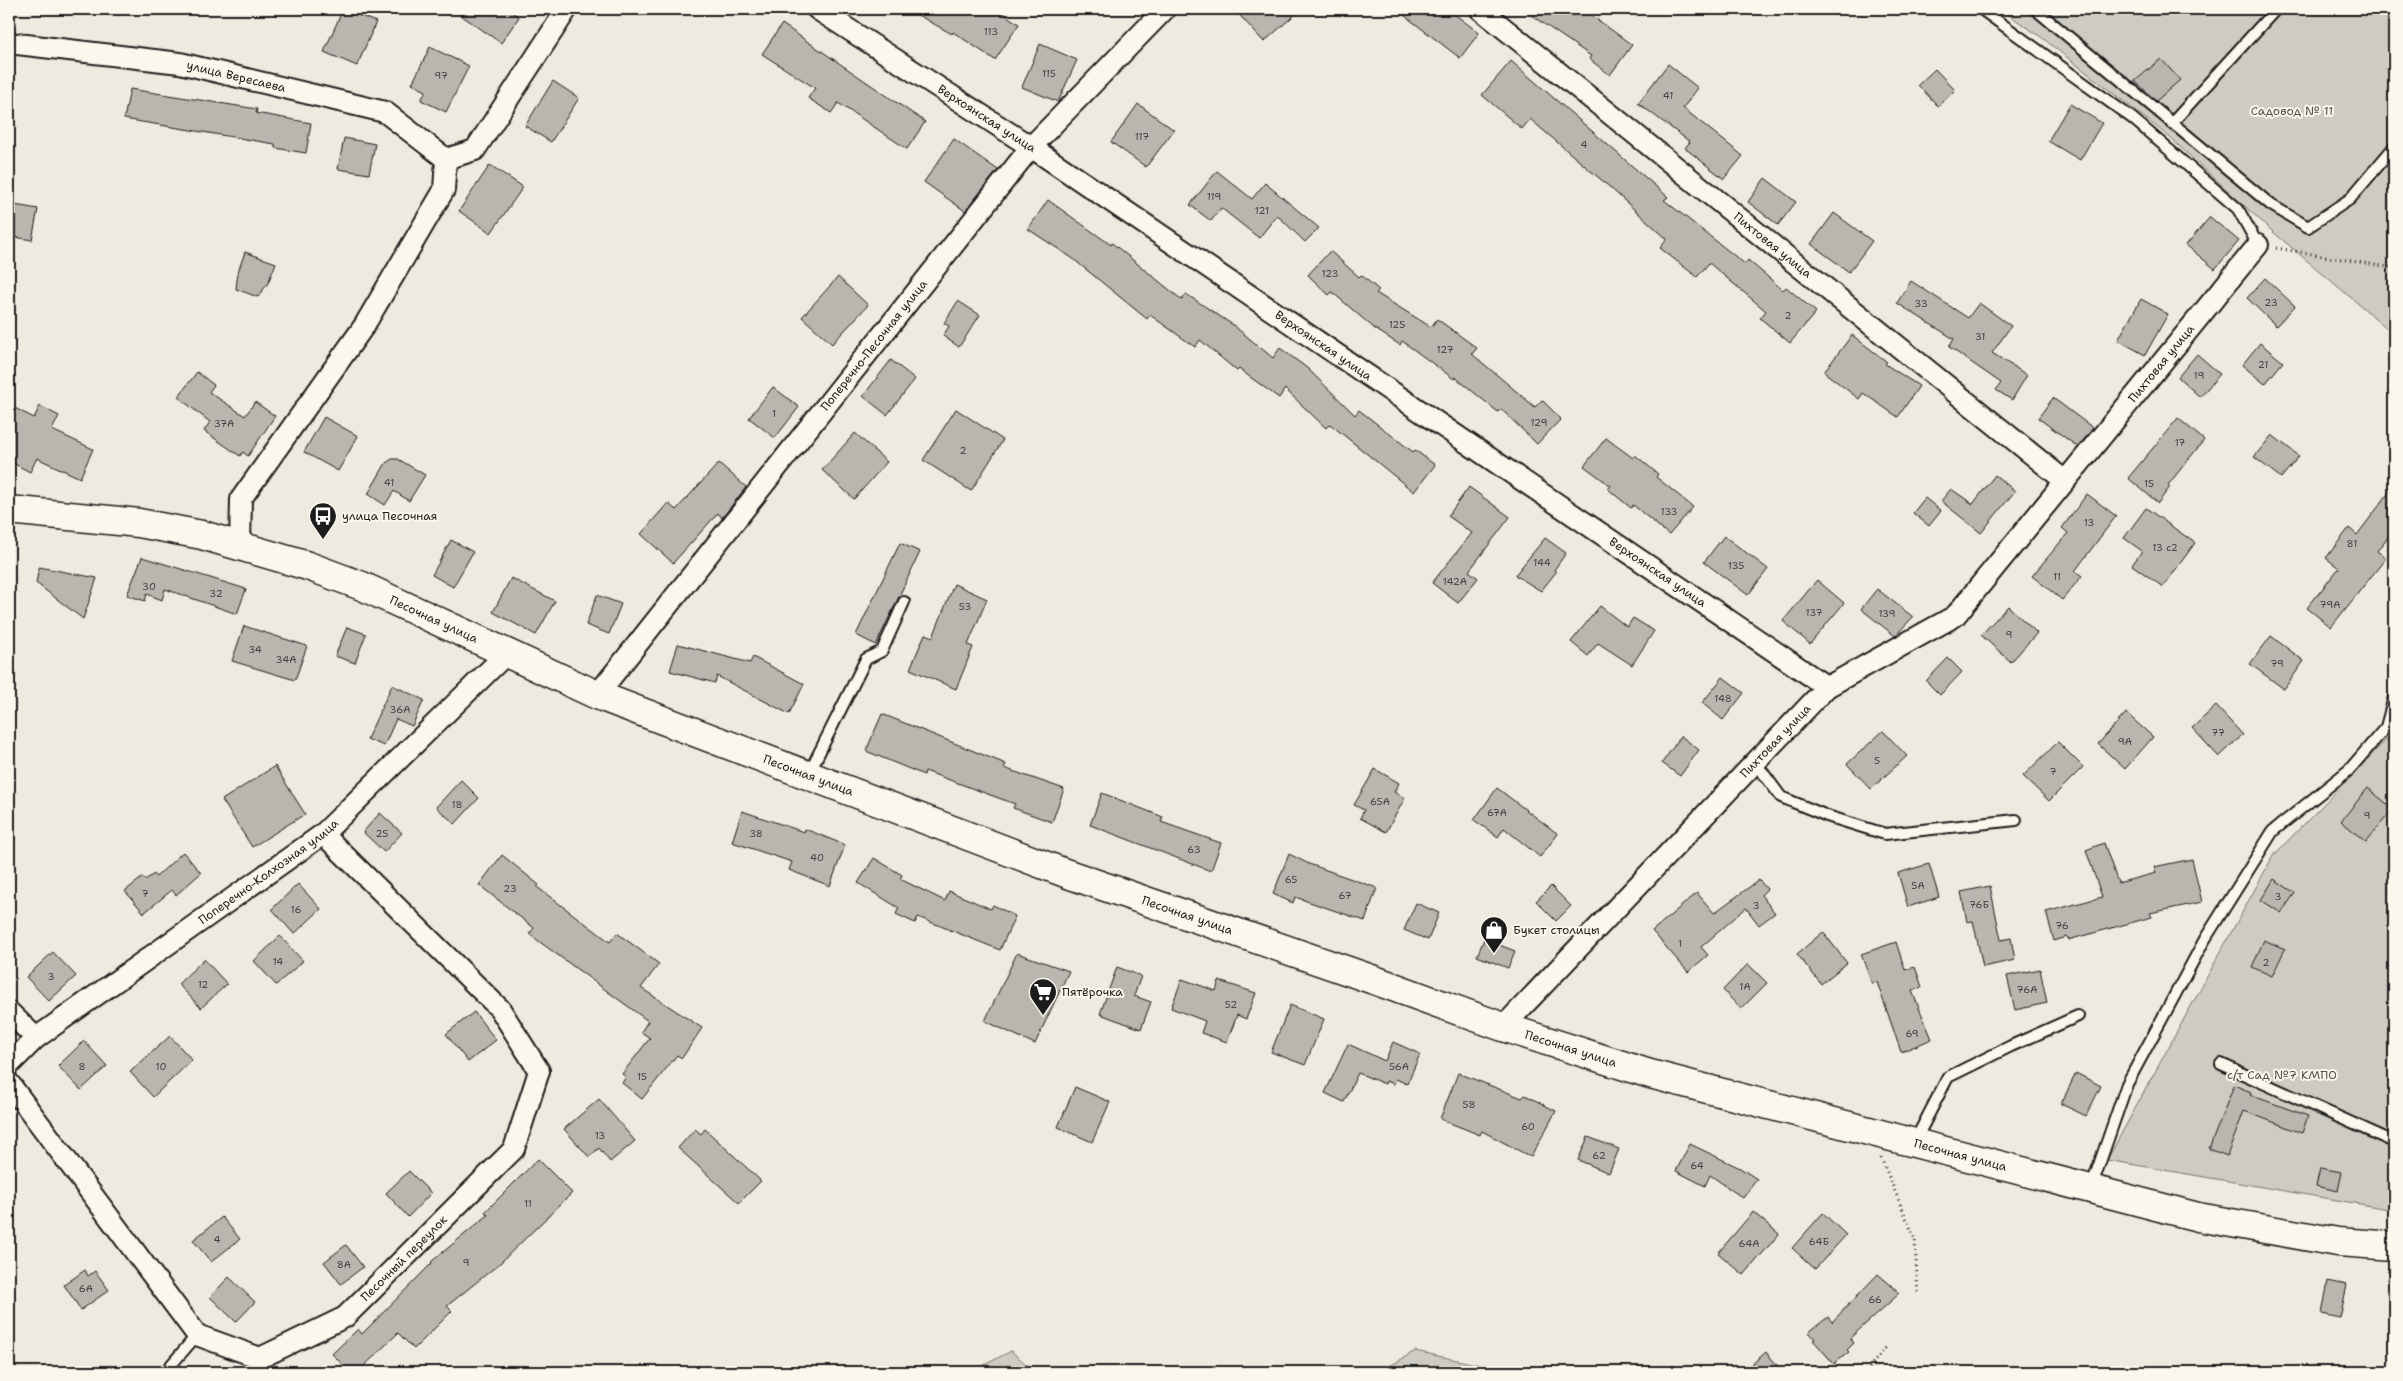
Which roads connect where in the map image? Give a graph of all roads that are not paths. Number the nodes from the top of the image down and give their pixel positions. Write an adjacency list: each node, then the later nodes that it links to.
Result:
1 (567, 9): 12 (street)
2 (817, 9): 10 (street, Верхоянская улица)
3 (1165, 9): 10 (street, Поперечно-Песочная улица)
4 (1480, 9): 14 (street, Пихтовая улица)
5 (1982, 9): 13 (lane)
6 (2037, 9): 9 (lane)
7 (2276, 9): 9 (lane)
8 (9, 43): 12 (street, улица Вересаева)
9 (2172, 123): 11 (lane)
10 (1031, 147): 19 (street, Верхоянская улица); 20 (street, Поперечно-Песочная улица)
11 (2394, 147)
12 (446, 159): 16 (street)
13 (2258, 244): 14 (street, Пихтовая улица)
14 (2065, 481): 19 (street, Пихтовая улица)
15 (9, 510): 16 (main road, Песочная улица)
16 (240, 545): 18 (main road, Песочная улица)
17 (904, 602): 23 (lane)
18 (507, 653): 20 (main road, Песочная улица); 25 (street, Поперечно-Колхозная улица)
19 (1827, 687): 22 (street, Пихтовая улица)
20 (597, 695): 23 (main road, Песочная улица)
21 (2394, 697): 35 (lane)
22 (1755, 762): 24 (lane); 28 (street, Пихтовая улица)
23 (808, 775): 28 (main road, Песочная улица)
24 (2016, 820)
25 (323, 834): 29 (street, Поперечно-Колхозная улица); 37 (street, Песочный переулок)
26 (9, 1012): 29 (street)
27 (2078, 1016): 34 (lane)
28 (1503, 1027): 34 (main road, Песочная улица)
29 (36, 1038): 31 (street, Поперечно-Колхозная улица)
30 (2221, 1064): 33 (lane)
31 (9, 1065)
32 (9, 1083): 37 (street)
33 (2394, 1142)
34 (1914, 1144): 35 (main road, Песочная улица)
35 (2090, 1189): 36 (main road, Песочная улица)
36 (2394, 1246)
37 (197, 1335): 38 (lane)
38 (165, 1372)

